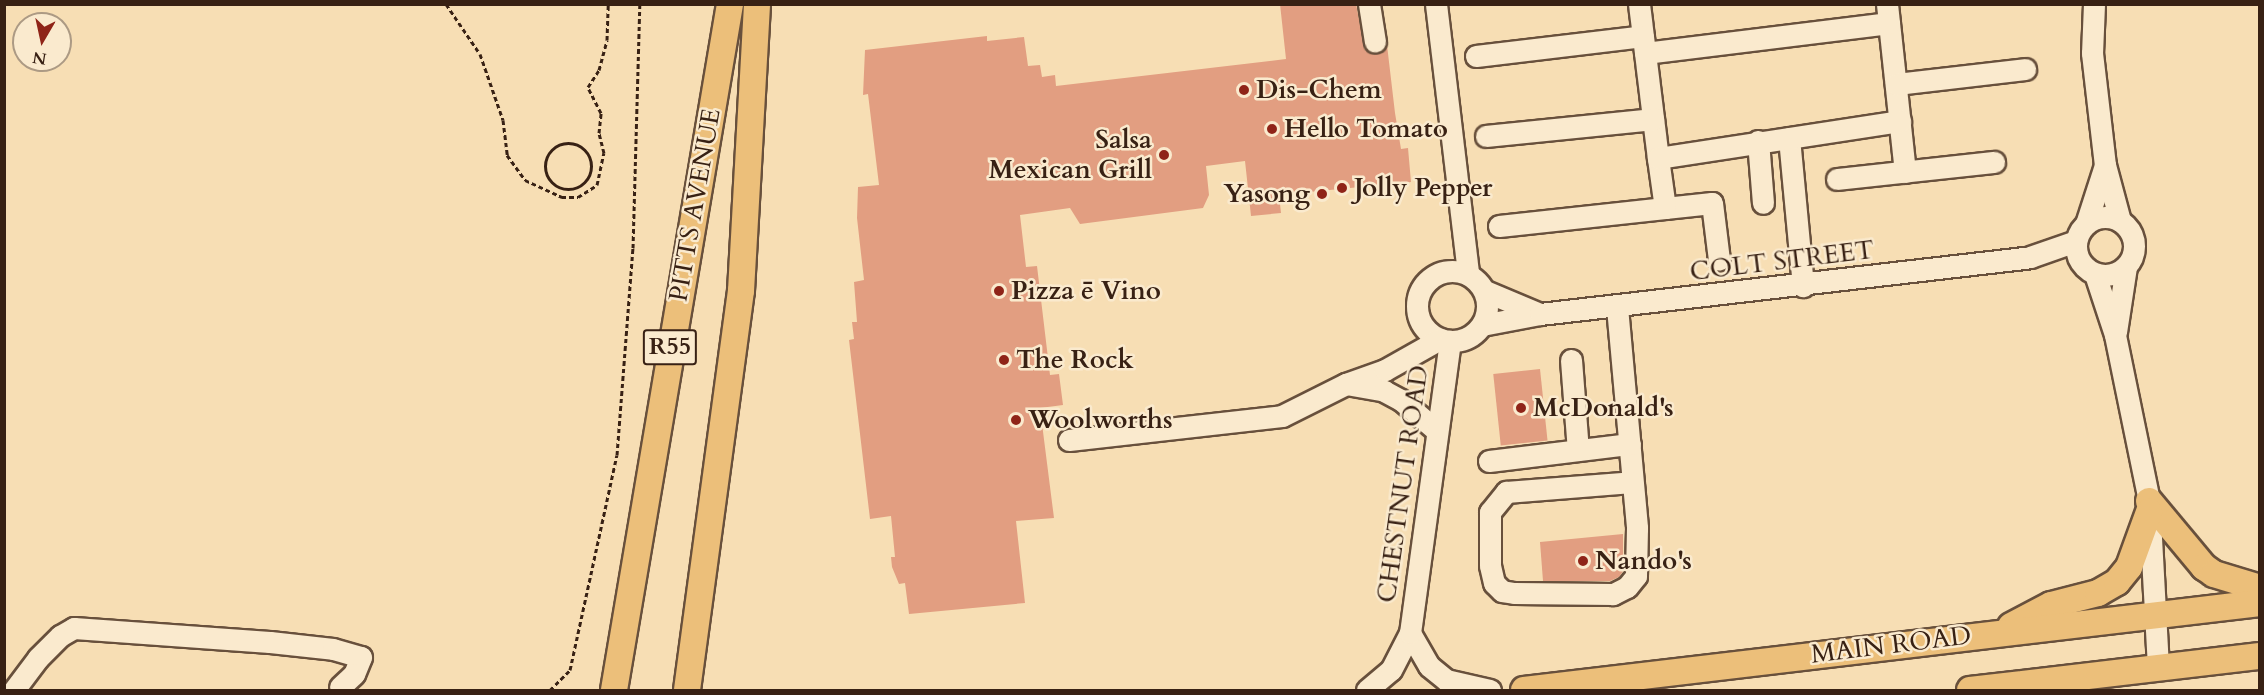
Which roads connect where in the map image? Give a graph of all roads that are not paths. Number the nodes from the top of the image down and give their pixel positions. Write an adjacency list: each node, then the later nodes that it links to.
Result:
1 (730, 4): 60 (main road, PITTS AVENUE / R55)
2 (758, 4): 58 (main road, PITTS AVENUE / R55)
3 (1369, 4): 8 (street)
4 (1436, 4): 25 (street)
5 (1639, 4): 9 (street)
6 (2094, 4): 20 (street)
7 (1888, 14): 9 (street); 12 (street)
8 (1375, 42)
9 (1644, 44): 10 (street); 13 (street)
10 (1476, 56)
11 (2025, 69): 12 (street)
12 (1896, 84): 14 (street)
13 (1653, 119): 15 (street); 18 (street)
14 (1900, 121): 16 (street); 21 (street)
15 (1486, 136)
16 (1789, 138): 17 (street); 35 (street)
17 (1758, 141): 18 (street); 23 (street)
18 (1658, 158): 24 (street)
19 (1994, 162): 21 (street)
20 (2105, 165): 26 (street); 28 (street)
21 (1905, 172): 22 (street)
22 (1837, 179)
23 (1763, 203)
24 (1665, 208): 27 (street); 30 (street)
25 (1461, 212): 33 (street); 34 (street)
26 (2120, 221): 28 (street); 31 (street)
27 (1499, 226)
28 (2081, 233): 29 (street, COLT STREET); 32 (street)
29 (2030, 257): 32 (street, COLT STREET); 35 (street, COLT STREET)
30 (1719, 260)
31 (2126, 267): 32 (street); 41 (street)
32 (2088, 269): 41 (street)
33 (1445, 271): 34 (street); 39 (street)
34 (1468, 274): 36 (street)
35 (1803, 286): 37 (street, COLT STREET)
36 (1485, 291): 38 (street, COLT STREET); 40 (street)
37 (1617, 307): 38 (street, COLT STREET); 48 (street)
38 (1540, 314): 40 (street, COLT STREET)
39 (1422, 325): 42 (street); 44 (street)
40 (1482, 325): 42 (street)
41 (2115, 335): 52 (street)
42 (1445, 340): 44 (street); 46 (street, CHESTNUT ROAD)
43 (1571, 360): 49 (street)
44 (1385, 370): 45 (street)
45 (1346, 384): 46 (street); 47 (street)
46 (1436, 430): 57 (street, CHESTNUT ROAD)
47 (1069, 440)
48 (1630, 444): 49 (street); 51 (street)
49 (1578, 450): 50 (street)
50 (1489, 461)
51 (1632, 482): 51 (street)
52 (2149, 506): 53 (main road); 55 (street); 56 (main road)
53 (2259, 588)
54 (2259, 603): 55 (main road, MAIN ROAD)
55 (2155, 613): 56 (main road, MAIN ROAD); 61 (street)
56 (1997, 632): 70 (main road, MAIN ROAD)
57 (1410, 633): 68 (street, CHESTNUT ROAD); 69 (street, CHESTNUT ROAD)
58 (697, 635): 66 (main road, PITTS AVENUE / R55); 67 (main road)
59 (2259, 656): 61 (main road)
60 (617, 665): 64 (main road); 65 (main road, PITTS AVENUE / R55)
61 (2158, 666): 71 (main road)
62 (340, 687): 63 (street)
63 (14, 690)
64 (609, 690)
65 (615, 690)
66 (687, 690)
67 (703, 690)
68 (1367, 690)
69 (1490, 690)
70 (1524, 690)
71 (1970, 690)

